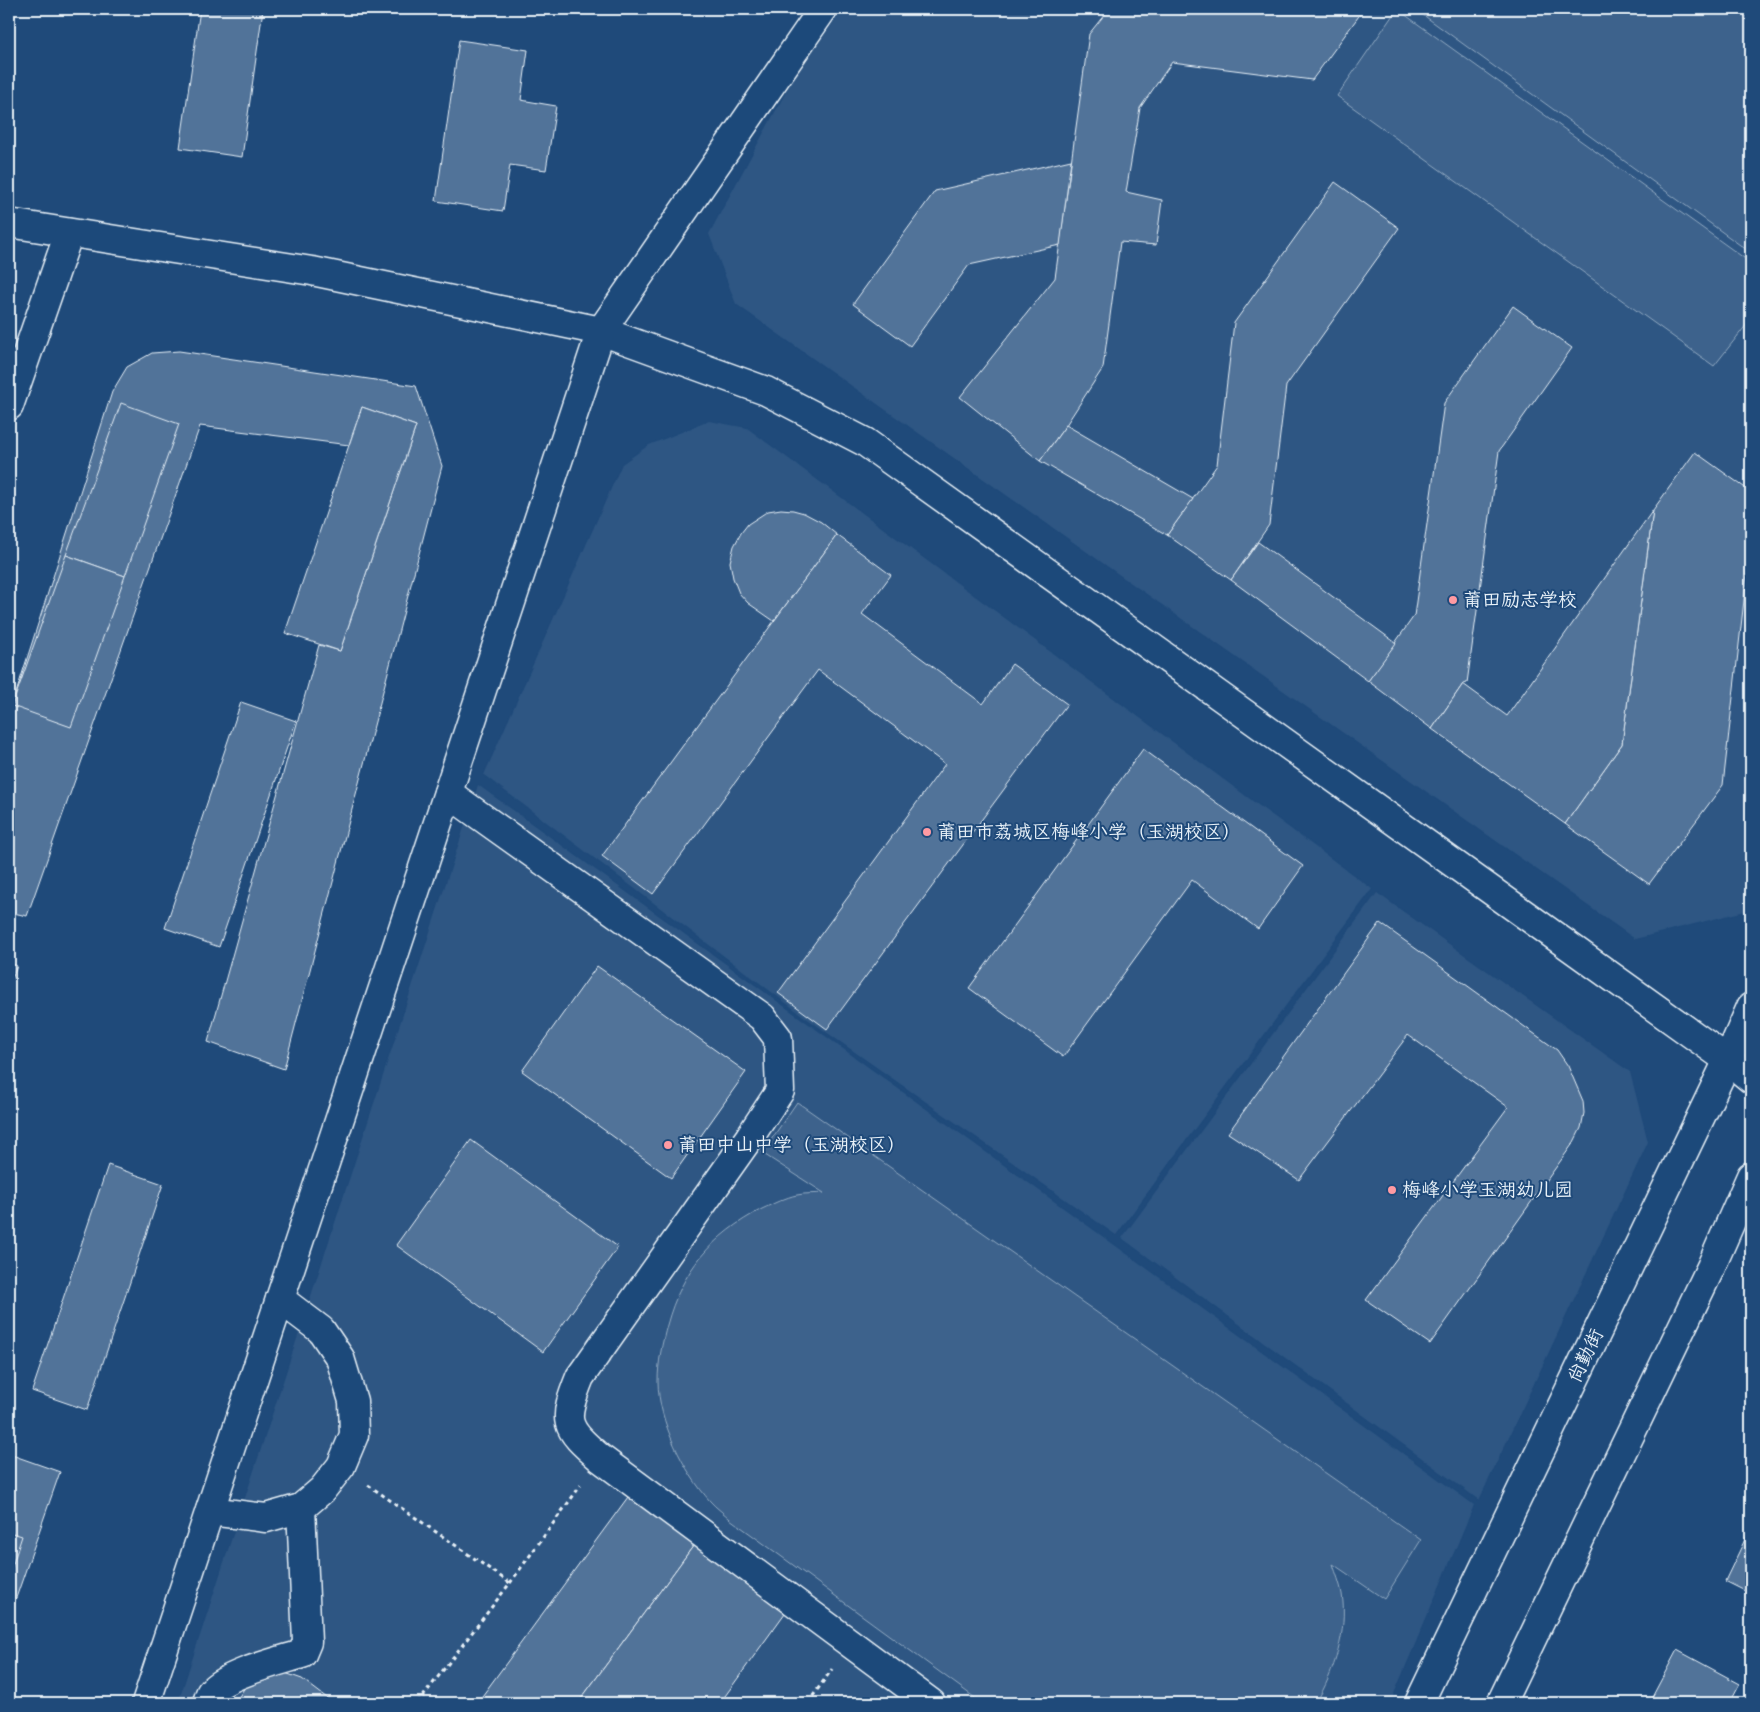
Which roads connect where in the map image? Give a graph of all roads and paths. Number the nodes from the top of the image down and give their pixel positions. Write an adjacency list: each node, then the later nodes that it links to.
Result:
1 (823, 9): 4 (street)
2 (9, 223): 3 (street)
3 (69, 233): 4 (street); 5 (street)
4 (601, 331): 6 (street); 8 (street)
5 (9, 406)
6 (448, 792): 11 (street); 12 (street)
7 (1751, 1007): 8 (street, 尚勤街)
8 (1728, 1060): 9 (street); 23 (street, 尚勤街)
9 (1751, 1079)
10 (1751, 1176): 24 (street)
11 (280, 1299): 13 (street); 15 (street)
12 (600, 1458): 16 (path); 17 (street)
13 (341, 1466): 14 (street); 16 (path)
14 (301, 1508): 15 (street); 19 (street)
15 (210, 1511): 18 (street)
16 (510, 1583): 20 (path)
17 (851, 1644): 21 (path); 22 (street)
18 (146, 1703)
19 (207, 1703)
20 (418, 1703)
21 (808, 1703)
22 (931, 1703)
23 (1419, 1703)
24 (1501, 1703)

